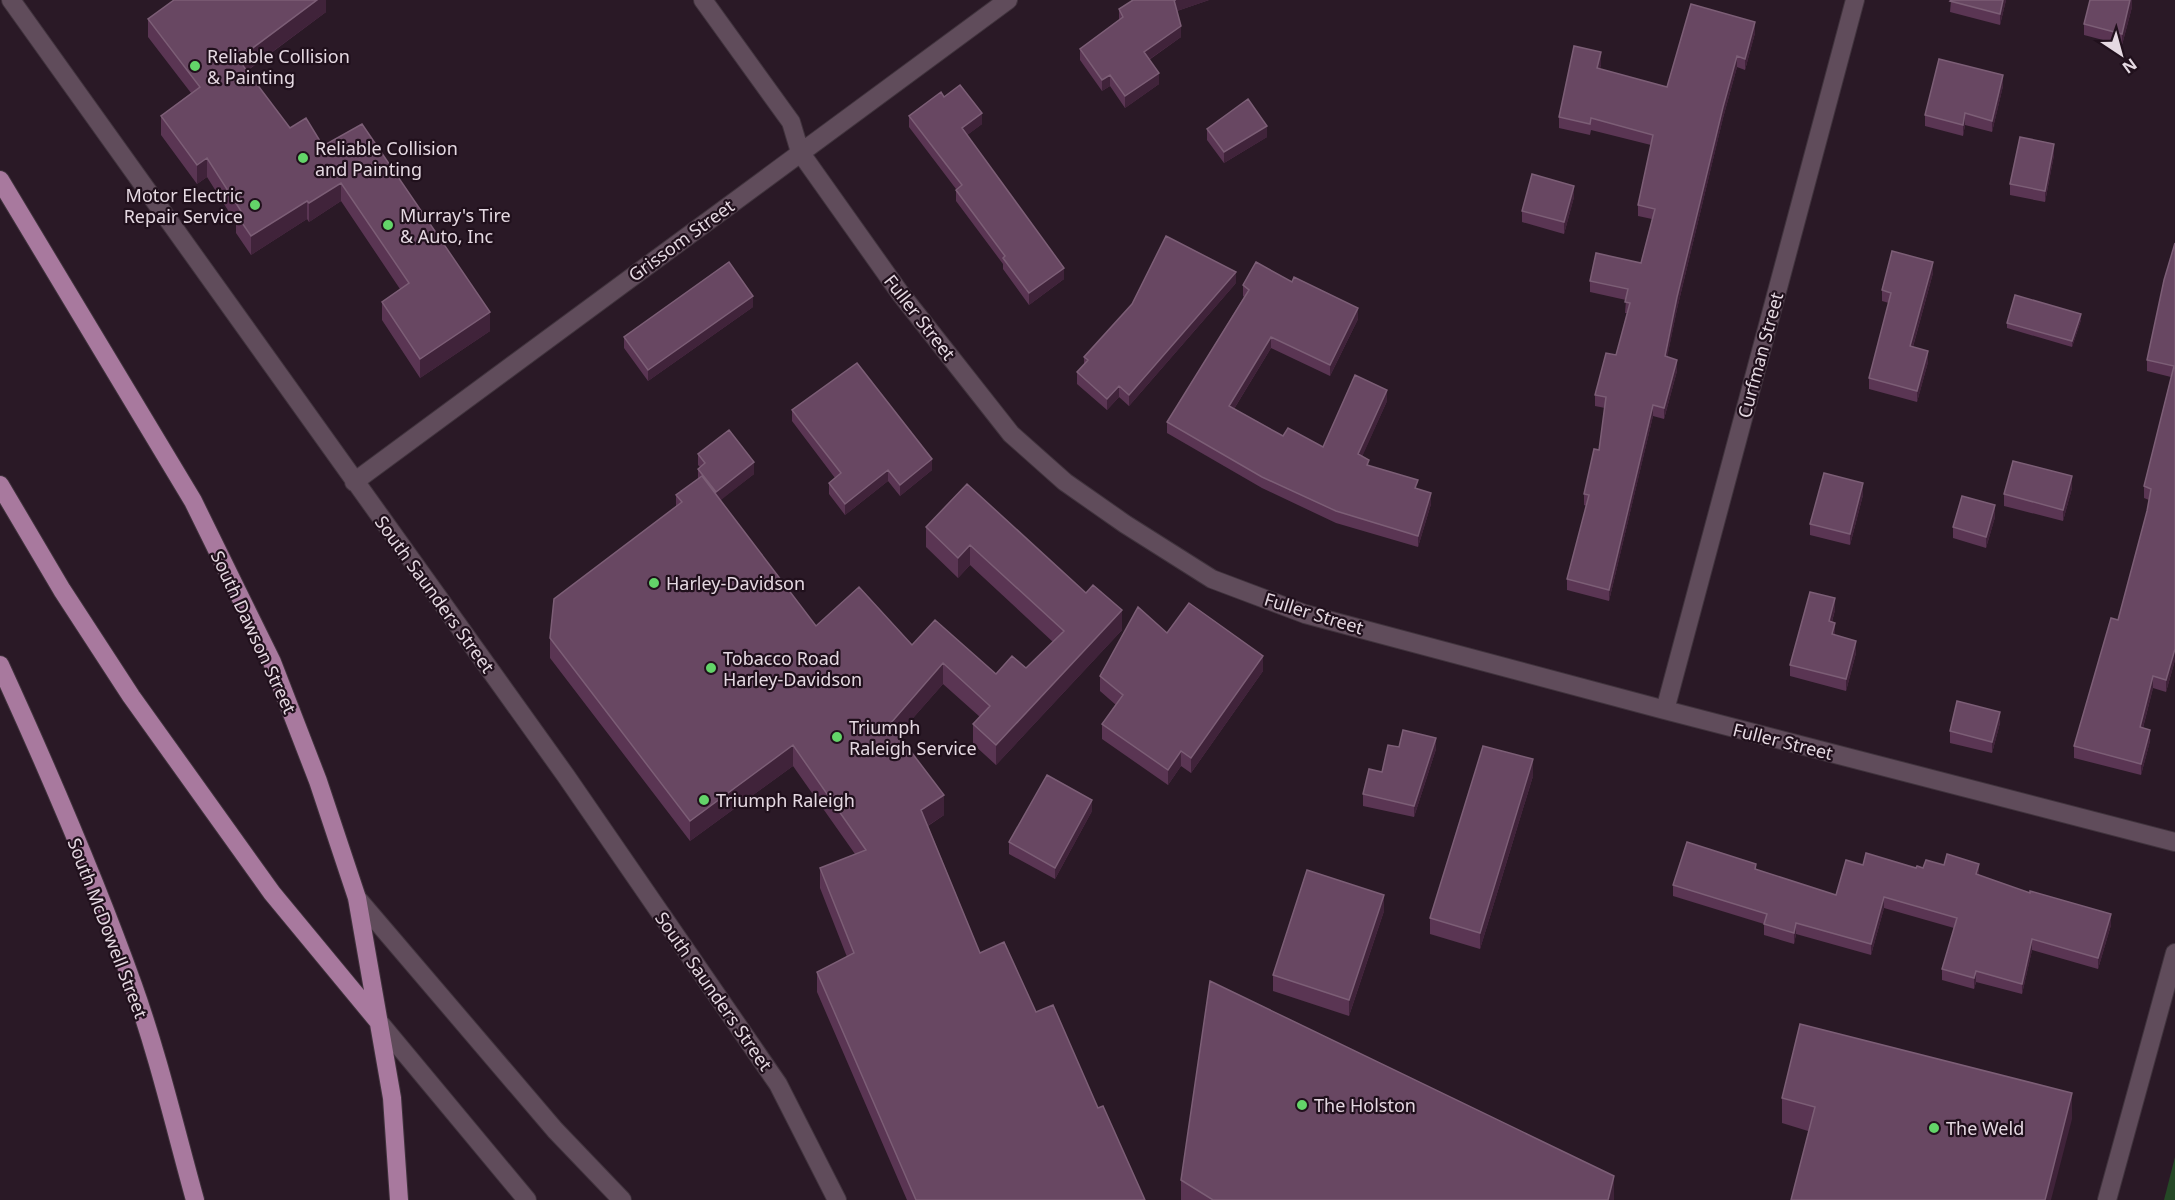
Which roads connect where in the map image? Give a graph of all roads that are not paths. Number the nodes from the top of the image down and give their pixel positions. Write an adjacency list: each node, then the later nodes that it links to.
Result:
1 (11, 0): 7 (street, South Saunders Street)
2 (703, 0): 5 (street, Fuller Street)
3 (1008, 0): 5 (street, Grissom Street)
4 (1855, 0): 10 (street, Curfman Street)
5 (800, 152): 7 (street, Grissom Street); 10 (street, Fuller Street)
6 (0, 180): 12 (main road, South Dawson Street)
7 (354, 482): 19 (street, South Saunders Street)
8 (0, 485): 14 (main road)
9 (0, 665): 15 (main road, South McDowell Street)
10 (1665, 710): 11 (street, Fuller Street)
11 (2175, 842)
12 (357, 898): 14 (main road, South Dawson Street); 18 (street)
13 (2175, 953): 20 (street)
14 (379, 1022): 16 (main road, South Dawson Street); 17 (street)
15 (195, 1200)
16 (399, 1200)
17 (527, 1200)
18 (622, 1200)
19 (837, 1200)
20 (2107, 1200)

